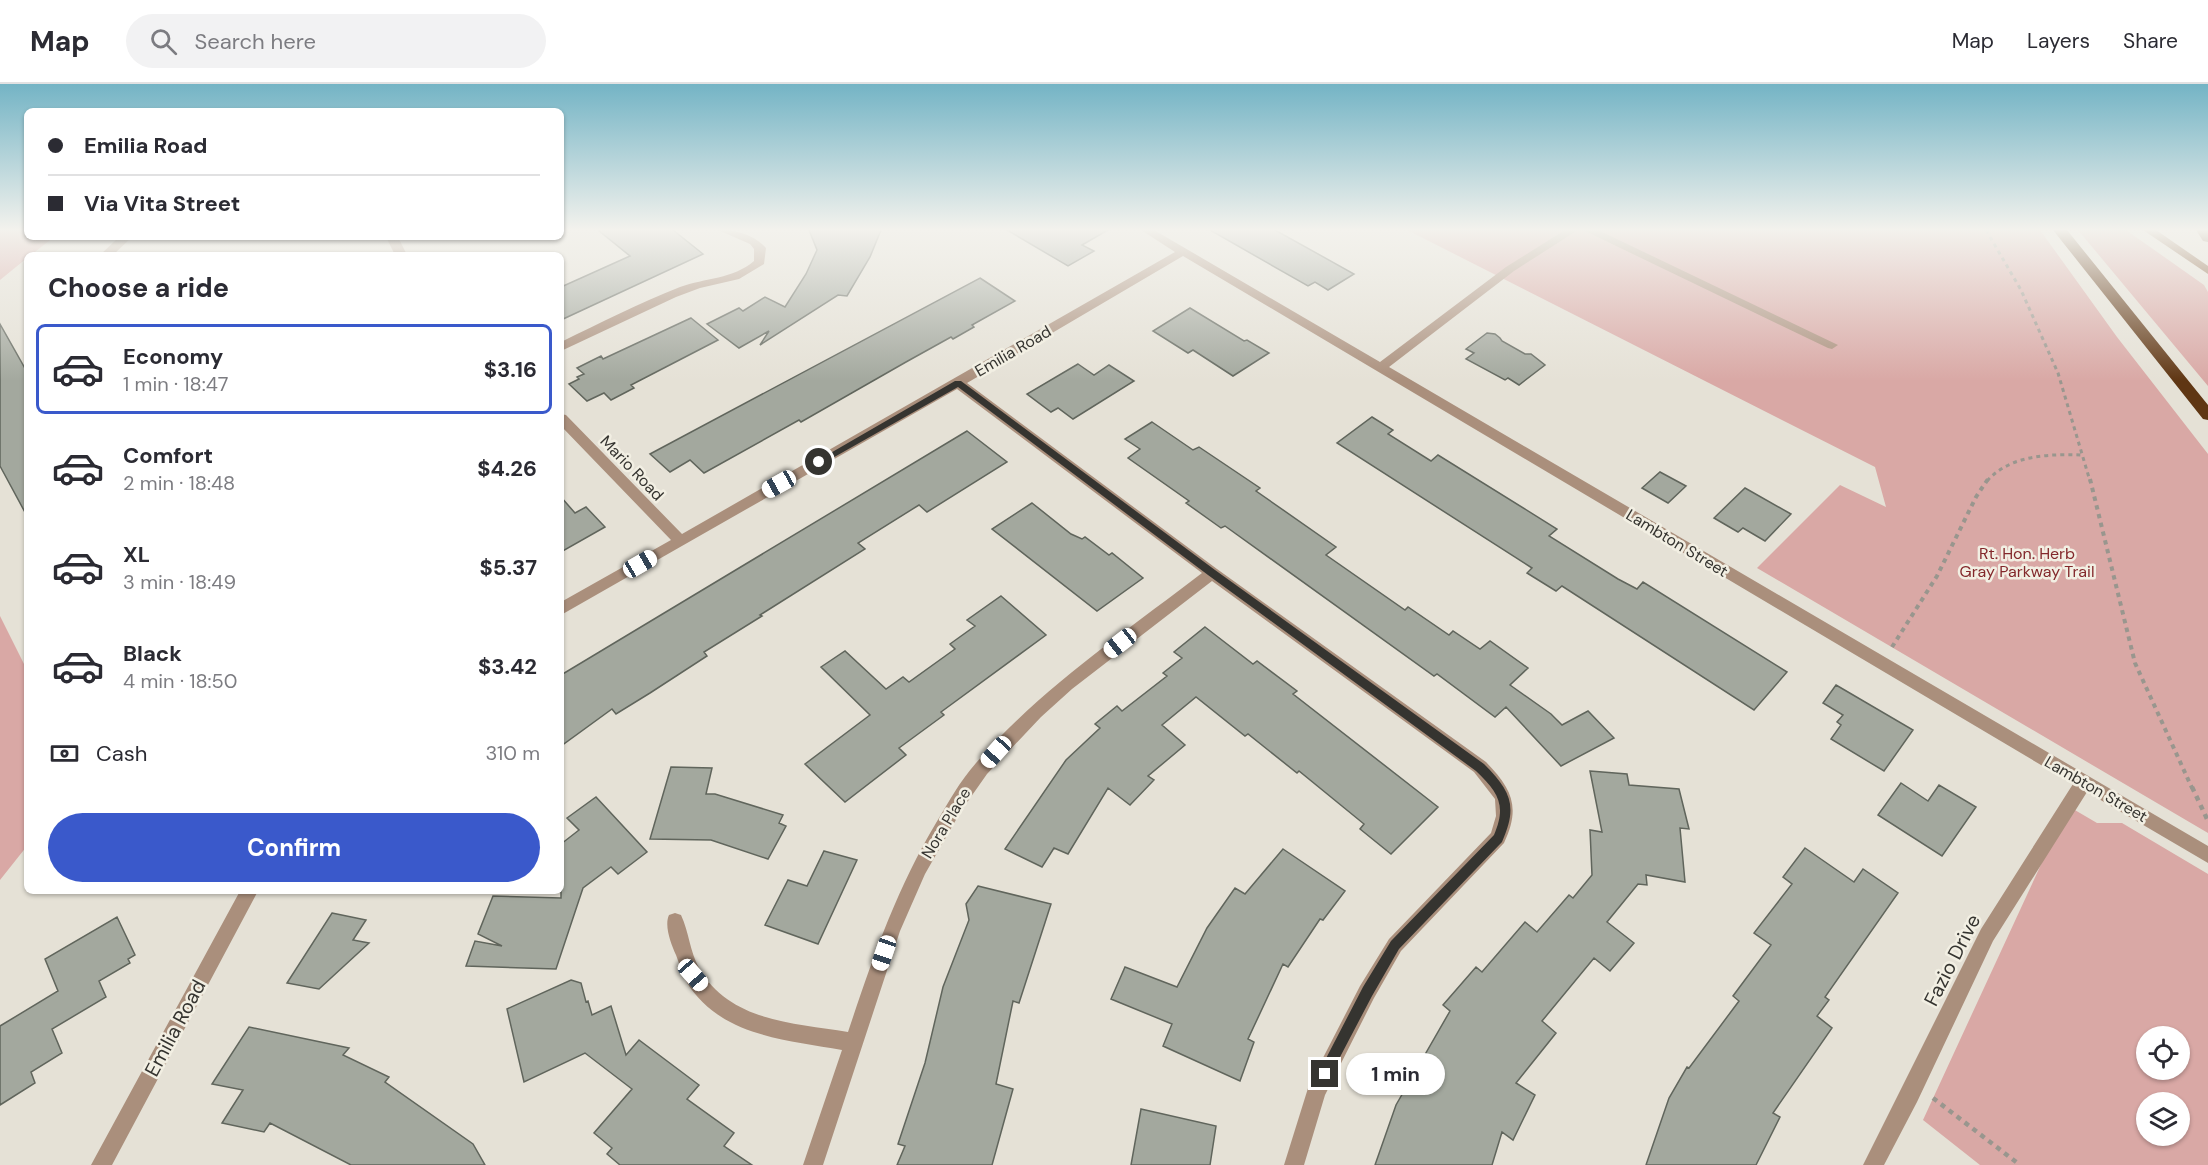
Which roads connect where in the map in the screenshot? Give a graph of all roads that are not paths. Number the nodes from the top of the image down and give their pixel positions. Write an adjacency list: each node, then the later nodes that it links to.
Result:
1 (723, 280): 8 (street)
2 (1133, 280): 10 (street, Emilia Road)
3 (1231, 280): 9 (street, Lambton Street)
4 (1495, 280): 9 (street)
5 (1696, 280): 7 (street)
6 (2100, 280): 11 (highway)
7 (1832, 345)
8 (564, 346)
9 (1381, 367): 16 (street, Lambton Street)
10 (958, 383): 13 (street, Emilia Road); 14 (street)
11 (2208, 416)
12 (564, 421): 13 (street, Mario Road)
13 (680, 541): 15 (street, Emilia Road)
14 (1212, 573): 20 (street, Nora Place); 23 (street)
15 (564, 607)
16 (2084, 782): 17 (street, Lambton Street); 24 (street, Fazio Drive)
17 (2208, 855)
18 (247, 894): 21 (street, Emilia Road)
19 (675, 921): 20 (street)
20 (854, 1043): 22 (street, Nora Place)
21 (101, 1165)
22 (813, 1165)
23 (1294, 1165)
24 (1873, 1165)

